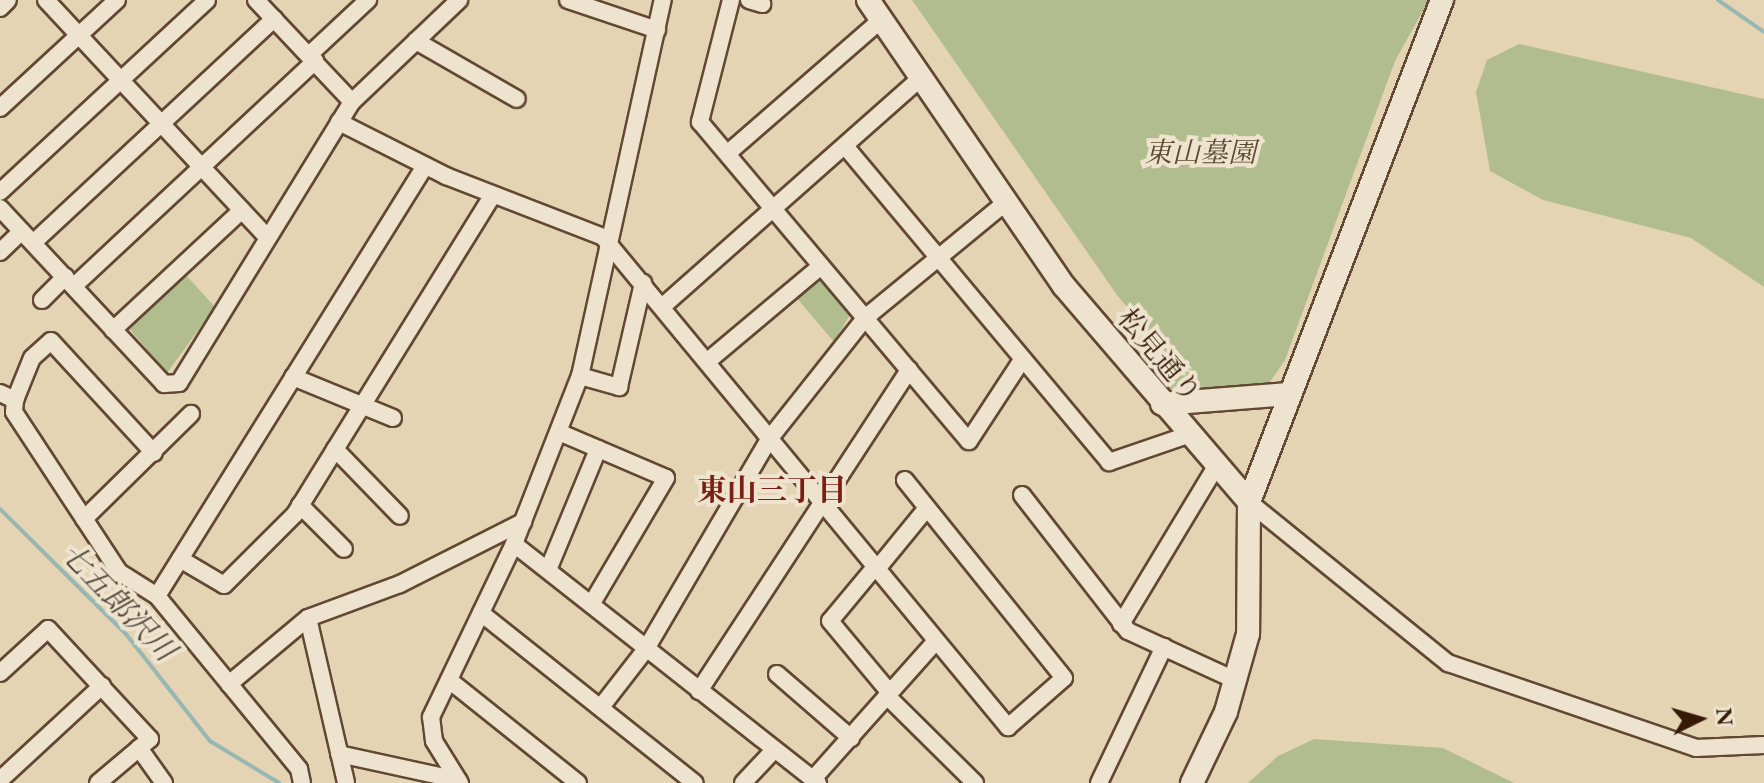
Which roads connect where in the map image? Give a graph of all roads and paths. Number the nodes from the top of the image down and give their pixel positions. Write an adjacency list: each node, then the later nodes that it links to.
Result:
1 (8, 0): 13 (street)
2 (46, 0): 16 (street)
3 (117, 0): 16 (street)
4 (207, 0): 20 (street)
5 (368, 0): 18 (street)
6 (459, 0): 17 (street)
7 (568, 0): 15 (street)
8 (663, 0): 15 (street)
9 (731, 0): 27 (street)
10 (868, 0): 14 (street, 松見通り)
11 (1442, 0): 53 (street)
12 (267, 7): 18 (street); 25 (street)
13 (0, 8)
14 (881, 20): 19 (street, 松見通り); 27 (street)
15 (657, 30): 38 (street)
16 (79, 36): 20 (street); 23 (street)
17 (416, 41): 21 (street); 22 (street)
18 (312, 58): 22 (street); 29 (street)
19 (921, 78): 26 (street); 32 (street, 松見通り)
20 (121, 80): 25 (street); 30 (street)
21 (517, 99)
22 (352, 102): 24 (street)
23 (0, 108)
24 (339, 122): 28 (street); 37 (street)
25 (161, 124): 29 (street); 36 (street)
26 (845, 146): 34 (street); 40 (street)
27 (728, 153): 34 (street)
28 (425, 166): 31 (street); 52 (street)
29 (202, 167): 35 (street); 42 (street)
30 (0, 192)
31 (493, 195): 38 (street); 56 (street)
32 (1006, 202): 40 (street); 55 (street, 松見通り)
33 (0, 208): 36 (street)
34 (774, 208): 41 (street); 45 (street)
35 (242, 210): 37 (street); 47 (street)
36 (28, 236): 39 (street); 42 (street)
37 (267, 237): 47 (street)
38 (611, 245): 43 (street); 51 (street)
39 (0, 252)
40 (938, 258): 46 (street); 49 (street)
41 (821, 266): 46 (street); 48 (street)
42 (69, 282): 44 (street); 47 (street)
43 (643, 283): 45 (street); 51 (street)
44 (42, 300)
45 (663, 306): 48 (street)
46 (865, 318): 50 (street); 61 (street)
47 (113, 330)
48 (709, 360): 61 (street)
49 (1022, 360): 50 (street); 60 (street)
50 (909, 370): 68 (street)
51 (580, 376): 59 (street)
52 (293, 377): 56 (street); 77 (street)
53 (1289, 394): 55 (street); 69 (street)
54 (7, 396): 64 (street); 73 (street)
55 (1162, 404): 60 (street, 松見通り)
56 (363, 406): 58 (street); 62 (street)
57 (191, 414): 64 (street)
58 (393, 418)
59 (561, 433): 63 (street); 74 (street)
60 (1188, 435): 65 (street, 松見通り)
61 (770, 438): 68 (street); 87 (street)
62 (335, 449): 70 (street); 72 (street)
63 (598, 449): 79 (street); 81 (street)
64 (154, 453): 73 (street)
65 (1215, 468): 69 (street, 松見通り); 84 (street)
66 (905, 480): 71 (street)
67 (1022, 495): 84 (street)
68 (822, 500): 78 (street); 94 (street)
69 (1249, 502): 91 (street); 98 (street)
70 (300, 505): 76 (street); 77 (street)
71 (927, 508): 78 (street); 85 (street)
72 (400, 516)
73 (84, 519): 80 (street)
74 (523, 522): 75 (street); 83 (street)
75 (514, 544): 79 (street); 82 (street)
76 (344, 549)
77 (180, 559): 80 (street)
78 (876, 568): 85 (street); 95 (street)
79 (548, 570): 81 (street)
80 (157, 596): 92 (street)
81 (591, 605): 87 (street)
82 (481, 613): 90 (street); 96 (street)
83 (308, 618): 92 (street); 101 (street)
84 (1121, 624): 86 (street)
85 (936, 641): 95 (street)
86 (1164, 647): 91 (street); 113 (street)
87 (646, 649): 94 (street); 96 (street)
88 (0, 673): 93 (street)
89 (777, 674): 97 (street)
90 (449, 680): 104 (street); 109 (street)
91 (1237, 681): 114 (street)
92 (229, 684): 107 (street)
93 (102, 686): 99 (street); 102 (street)
94 (699, 691): 100 (street)
95 (888, 695): 97 (street); 112 (street)
96 (601, 707): 110 (street)
97 (851, 738): 103 (street)
98 (1764, 745)
99 (139, 748): 105 (street); 106 (street)
100 (774, 750): 103 (street); 111 (street)
101 (339, 754): 104 (street); 108 (street)
102 (0, 780)
103 (816, 781)
104 (459, 782)
105 (98, 783)
106 (164, 783)
107 (302, 783)
108 (346, 783)
109 (578, 783)
110 (695, 783)
111 (743, 783)
112 (975, 783)
113 (1099, 783)
114 (1192, 783)

